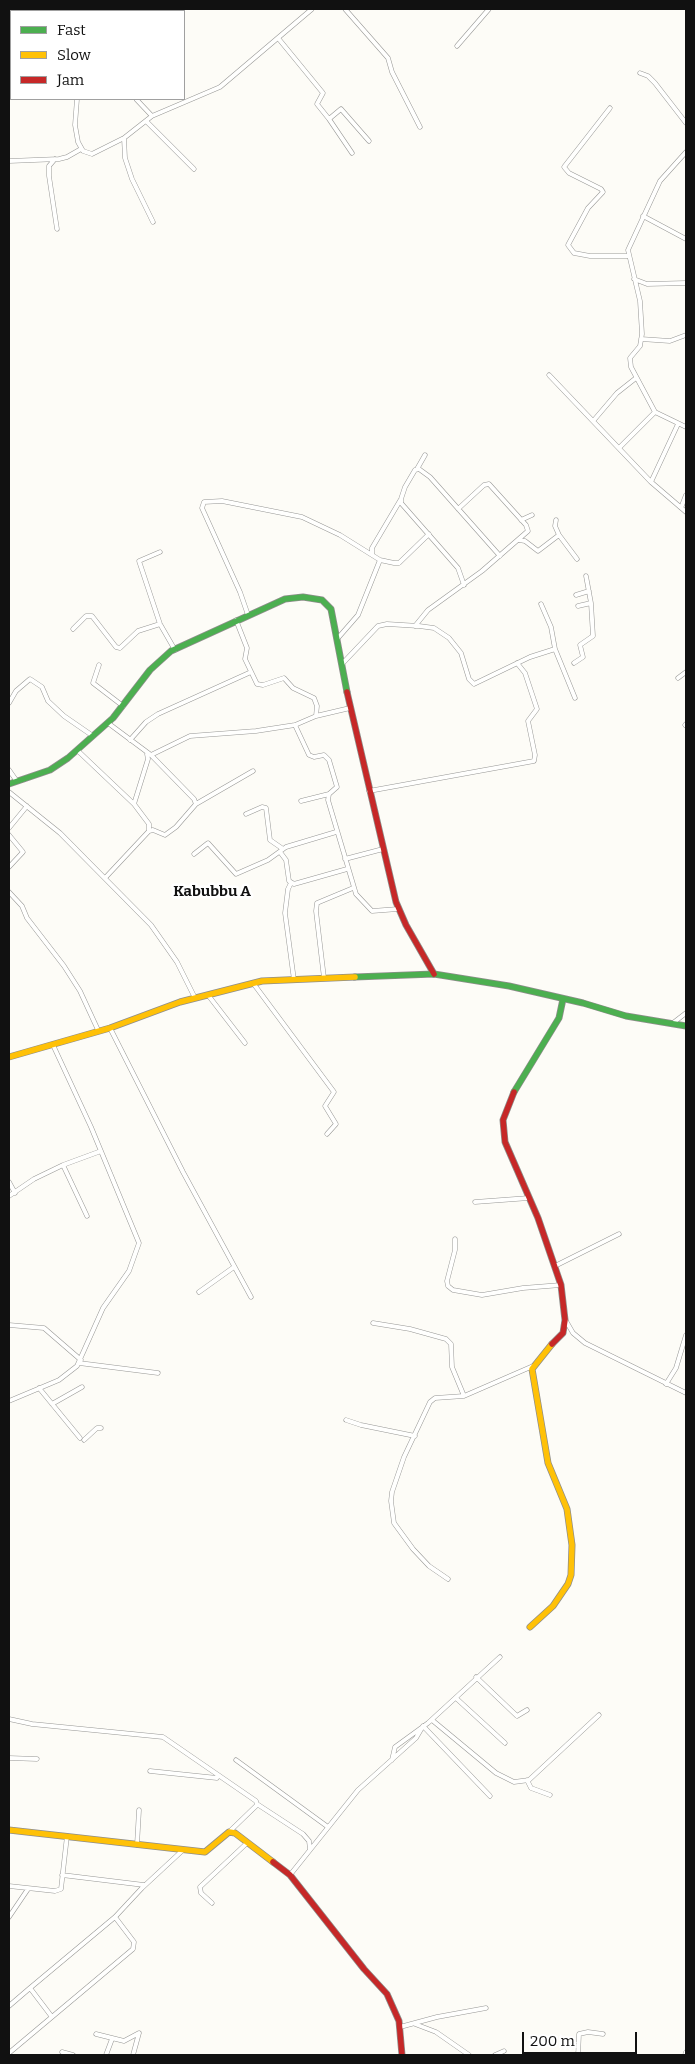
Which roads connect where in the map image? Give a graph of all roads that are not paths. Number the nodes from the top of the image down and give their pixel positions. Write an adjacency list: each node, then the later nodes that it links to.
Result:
1 (312, 9): 4 (street)
2 (345, 9): 14 (street)
3 (489, 9): 5 (street)
4 (278, 38): 10 (street); 11 (street)
5 (457, 46)
6 (640, 73): 13 (street)
7 (77, 100): 17 (street)
8 (137, 100): 10 (street)
9 (610, 108): 27 (street)
10 (152, 116): 12 (street)
11 (329, 119): 16 (street); 19 (street)
12 (146, 121): 15 (street); 22 (street)
13 (686, 124)
14 (420, 127)
15 (124, 138): 17 (street); 24 (street)
16 (368, 141)
17 (81, 149): 20 (street)
18 (686, 152): 23 (street)
19 (352, 154)
20 (55, 159): 21 (street); 25 (street)
21 (9, 161)
22 (194, 169)
23 (643, 216): 26 (street); 27 (street)
24 (152, 222)
25 (57, 229)
26 (686, 239)
27 (629, 256): 28 (street)
28 (634, 279): 29 (street); 31 (street)
29 (686, 283)
30 (686, 335): 31 (street)
31 (641, 339): 33 (street)
32 (549, 375): 35 (street)
33 (636, 378): 34 (street); 35 (street)
34 (655, 412): 36 (street); 38 (street)
35 (594, 420): 38 (street)
36 (678, 424): 37 (street); 41 (street)
37 (686, 427)
38 (619, 448): 41 (street)
39 (425, 455): 40 (street)
40 (417, 469): 43 (street); 45 (street)
41 (651, 482): 44 (street)
42 (686, 495): 44 (street)
43 (401, 499): 50 (street); 54 (street)
44 (680, 508): 46 (street)
45 (458, 509): 48 (street); 55 (street)
46 (686, 512)
47 (532, 515): 48 (street)
48 (521, 520): 52 (street)
49 (556, 520): 51 (street)
50 (429, 534): 57 (street); 59 (street)
51 (559, 535): 52 (street); 56 (street)
52 (519, 540): 55 (street)
53 (160, 552): 67 (street)
54 (372, 554): 57 (street); 65 (street)
55 (500, 556): 59 (street)
56 (577, 559)
57 (380, 560): 70 (street)
58 (586, 576): 60 (street)
59 (464, 585): 68 (street)
60 (589, 591): 61 (street); 62 (street)
61 (576, 595)
62 (590, 603): 64 (street); 74 (street)
63 (541, 604): 72 (street)
64 (578, 606)
65 (248, 615): 66 (street); 70 (street)
66 (236, 620): 71 (street); 77 (street)
67 (160, 624): 69 (street); 71 (street)
68 (415, 626): 73 (street); 75 (street)
69 (74, 629)
70 (338, 639): 75 (street)
71 (175, 650): 82 (street)
72 (555, 650): 73 (street); 80 (street)
73 (517, 663): 95 (street)
74 (574, 663)
75 (342, 664): 83 (street)
76 (99, 665): 82 (street)
77 (250, 672): 84 (street); 88 (street)
78 (686, 672): 79 (street)
79 (678, 678)
80 (575, 698)
81 (9, 703): 87 (street)
82 (123, 706): 85 (street)
83 (350, 708): 84 (street); 95 (street)
84 (316, 716): 86 (street)
85 (108, 723): 87 (street); 88 (street)
86 (294, 725): 90 (street); 97 (street)
87 (93, 736): 89 (street)
88 (130, 740): 90 (street)
89 (77, 750): 93 (street); 100 (street)
90 (149, 756): 99 (street); 100 (street)
91 (9, 770): 93 (street)
92 (253, 771): 99 (street)
93 (16, 780): 94 (street)
94 (9, 784)
95 (369, 791): 109 (street)
96 (9, 792): 101 (street)
97 (329, 794): 98 (street); 107 (street)
98 (302, 801)
99 (196, 804): 106 (street)
100 (134, 805): 103 (street)
101 (27, 806): 104 (street); 115 (street)
102 (246, 814): 110 (street)
103 (149, 824): 105 (street); 106 (street)
104 (9, 828)
105 (149, 831): 106 (street); 115 (street)
106 (155, 831)
107 (336, 832): 110 (street); 112 (street)
108 (9, 835): 113 (street)
109 (383, 849): 112 (street); 119 (street)
110 (282, 850): 111 (street); 116 (street)
111 (194, 854)
112 (345, 860): 114 (street)
113 (9, 867)
114 (347, 868): 116 (street); 117 (street)
115 (105, 878): 125 (street)
116 (291, 883): 122 (street)
117 (353, 888): 119 (street); 121 (street)
118 (10, 896): 131 (street)
119 (398, 909): 120 (street)
120 (434, 974): 121 (street); 126 (street)
121 (324, 978): 122 (street)
122 (294, 980): 123 (street)
123 (252, 982): 124 (street); 135 (street)
124 (208, 995): 125 (street); 132 (street)
125 (195, 998): 130 (street)
126 (563, 999): 128 (street); 141 (street)
127 (686, 1013): 128 (street)
128 (673, 1023): 129 (street)
129 (686, 1026)
130 (110, 1028): 131 (street); 147 (street)
131 (98, 1030): 133 (street)
132 (245, 1043)
133 (53, 1045): 134 (street); 136 (street)
134 (9, 1058)
135 (328, 1134)
136 (101, 1151): 137 (street); 157 (street)
137 (63, 1165): 139 (street); 143 (street)
138 (9, 1182): 139 (street)
139 (14, 1193): 140 (street)
140 (9, 1196)
141 (529, 1198): 142 (street); 146 (street)
142 (476, 1202)
143 (87, 1216)
144 (619, 1234): 146 (street)
145 (455, 1240): 148 (street)
146 (555, 1266): 148 (street)
147 (234, 1267): 149 (street); 150 (street)
148 (560, 1285): 151 (street)
149 (199, 1292)
150 (251, 1297)
151 (565, 1320): 154 (street); 155 (street)
152 (373, 1323): 164 (street)
153 (9, 1325): 157 (street)
154 (563, 1333): 155 (street); 158 (street)
155 (573, 1333): 160 (street)
156 (686, 1335): 160 (street)
157 (80, 1361): 159 (street); 162 (street)
158 (533, 1366): 164 (street); 171 (street)
159 (158, 1373)
160 (666, 1384): 163 (street)
161 (82, 1387): 166 (street)
162 (39, 1388): 165 (street); 166 (street)
163 (686, 1393)
164 (464, 1396): 169 (street)
165 (9, 1401)
166 (52, 1404): 168 (street)
167 (346, 1420): 169 (street)
168 (101, 1428)
169 (415, 1436): 170 (street)
170 (448, 1579)
171 (530, 1627)
172 (500, 1657): 173 (street)
173 (476, 1677): 175 (street); 178 (street)
174 (458, 1699): 180 (street)
175 (528, 1710)
176 (599, 1715): 186 (street)
177 (9, 1719): 185 (street)
178 (432, 1720): 179 (street); 186 (street)
179 (424, 1726): 188 (street); 191 (street)
180 (505, 1743)
181 (9, 1758): 182 (street)
182 (37, 1759)
183 (236, 1760): 191 (street)
184 (150, 1771): 185 (street)
185 (220, 1778): 189 (street)
186 (527, 1780): 187 (street)
187 (550, 1795)
188 (490, 1796)
189 (257, 1804): 193 (street); 198 (street)
190 (139, 1810): 196 (street)
191 (328, 1827): 198 (street)
192 (9, 1830): 194 (street)
193 (229, 1832): 195 (street); 197 (street)
194 (67, 1836): 196 (street); 200 (street)
195 (247, 1843): 199 (street); 204 (street)
196 (137, 1845): 197 (street)
197 (183, 1850): 201 (street)
198 (310, 1850): 199 (street)
199 (290, 1874): 212 (street)
200 (62, 1875): 201 (street); 203 (street)
201 (144, 1885): 206 (street)
202 (9, 1886): 203 (street)
203 (28, 1889): 205 (street)
204 (212, 1903)
205 (9, 1917)
206 (115, 1917): 207 (street); 210 (street)
207 (30, 1988): 208 (street); 210 (street)
208 (9, 2006)
209 (486, 2008): 211 (street)
210 (52, 2017): 219 (street)
211 (415, 2024): 212 (street); 224 (street)
212 (400, 2027): 223 (street)
213 (96, 2034): 215 (street)
214 (603, 2034): 226 (street)
215 (112, 2039): 221 (street); 222 (street)
216 (504, 2051): 225 (street)
217 (62, 2052): 220 (street)
218 (686, 2052): 227 (street)
219 (9, 2053)
220 (73, 2055)
221 (106, 2055)
222 (133, 2055)
223 (402, 2055)
224 (469, 2055)
225 (495, 2055)
226 (578, 2055)
227 (685, 2055)

